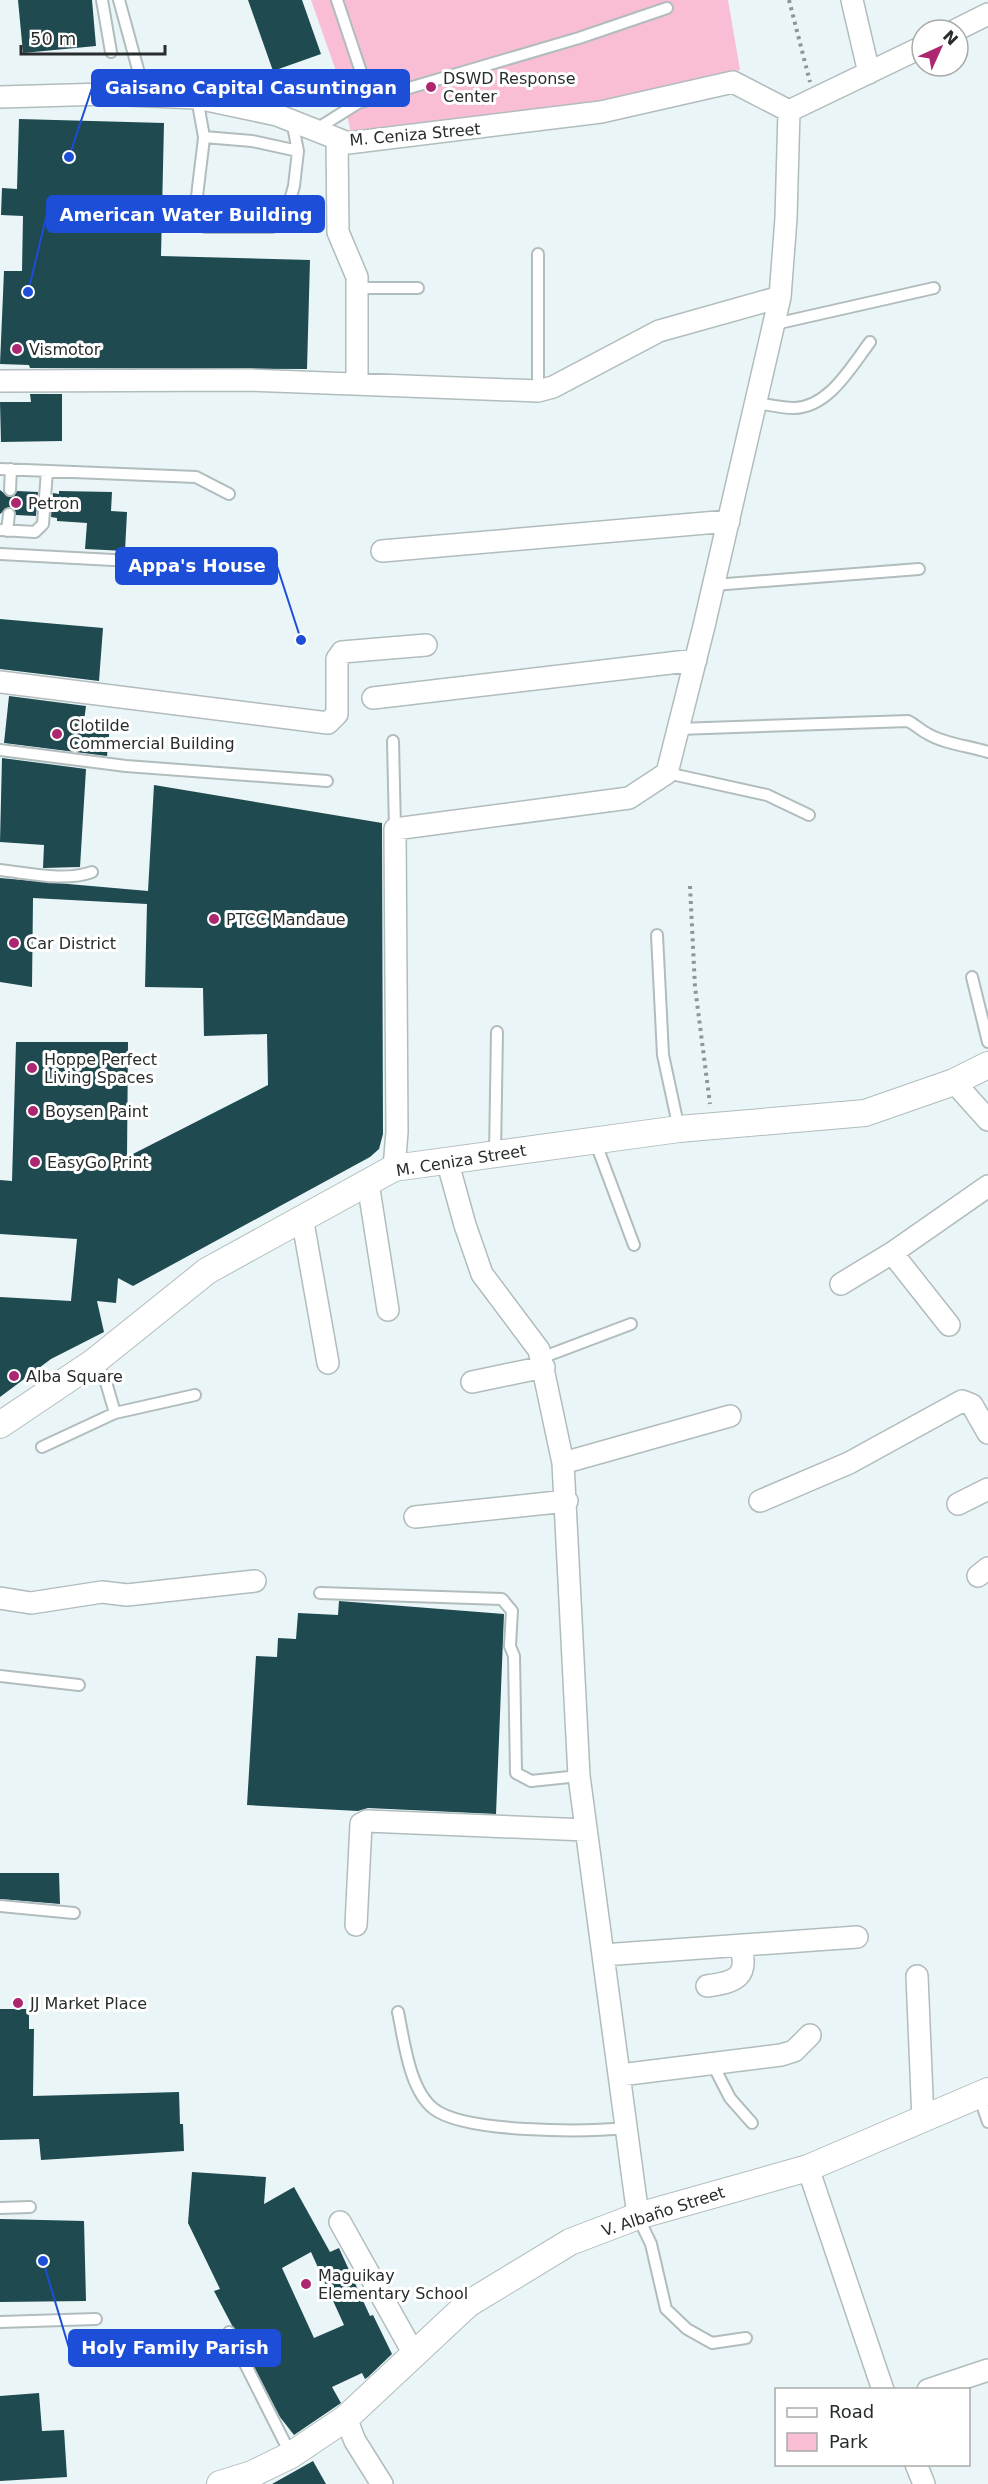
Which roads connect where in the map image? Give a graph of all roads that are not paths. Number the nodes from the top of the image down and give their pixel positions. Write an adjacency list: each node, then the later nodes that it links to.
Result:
1 (102, 0): 8 (lane)
2 (119, 0): 11 (lane)
3 (337, 0): 14 (lane)
4 (852, 0): 10 (street)
5 (667, 8): 14 (lane)
6 (988, 14): 7 (street)
7 (970, 23)
8 (111, 52)
9 (910, 53): 10 (street)
10 (869, 73): 15 (street)
11 (146, 95): 12 (street, M. Ceniza Street); 13 (street, M. Ceniza Street)
12 (0, 97)
13 (198, 98): 16 (street, M. Ceniza Street); 18 (lane)
14 (370, 99): 17 (lane)
15 (789, 111): 19 (street, M. Ceniza Street); 25 (street)
16 (292, 121): 17 (street, M. Ceniza Street); 20 (lane)
17 (315, 130): 19 (street, M. Ceniza Street)
18 (204, 137): 20 (lane); 20 (lane)
19 (337, 139): 22 (street)
20 (298, 151)
21 (538, 254): 30 (lane)
22 (357, 288): 23 (lane); 29 (street)
23 (418, 288)
24 (934, 288): 26 (lane)
25 (780, 297): 26 (street); 30 (street)
26 (775, 324): 31 (street)
27 (870, 342): 31 (lane)
28 (0, 381): 29 (street)
29 (357, 383): 30 (street)
30 (538, 391)
31 (757, 403): 37 (street)
32 (6, 469): 33 (lane); 34 (lane)
33 (47, 471): 35 (lane); 38 (lane)
34 (10, 490)
35 (229, 494)
36 (9, 514): 38 (lane)
37 (729, 521): 39 (street); 43 (street)
38 (4, 530)
39 (382, 551)
40 (0, 554): 42 (lane)
41 (919, 568): 43 (lane)
42 (248, 574)
43 (714, 585): 45 (street)
44 (426, 645): 46 (street)
45 (696, 660): 47 (street); 48 (street)
46 (0, 682)
47 (373, 698)
48 (678, 729): 51 (lane); 52 (street)
49 (393, 741): 55 (lane)
50 (0, 750): 53 (lane)
51 (988, 752)
52 (667, 773): 54 (lane); 55 (street)
53 (327, 781)
54 (809, 816)
55 (395, 829): 69 (street)
56 (0, 870): 57 (lane)
57 (92, 872)
58 (657, 935): 65 (lane)
59 (972, 977): 61 (lane)
60 (497, 1032): 67 (lane)
61 (988, 1042)
62 (988, 1065): 63 (street, M. Ceniza Street)
63 (954, 1082): 64 (street); 65 (street, M. Ceniza Street)
64 (988, 1120)
65 (680, 1129): 66 (street, M. Ceniza Street)
66 (595, 1141): 67 (street, M. Ceniza Street); 73 (lane)
67 (495, 1154): 68 (street, M. Ceniza Street)
68 (447, 1160): 69 (street, M. Ceniza Street); 80 (street)
69 (394, 1168): 70 (street, M. Ceniza Street)
70 (368, 1183): 72 (street, M. Ceniza Street); 76 (street)
71 (988, 1186): 74 (street)
72 (302, 1217): 79 (street, M. Ceniza Street); 81 (street)
73 (633, 1245)
74 (892, 1253): 75 (street); 78 (street)
75 (841, 1284)
76 (388, 1310)
77 (631, 1324): 80 (lane)
78 (949, 1325)
79 (95, 1361): 84 (lane); 86 (street, M. Ceniza Street)
80 (543, 1362): 82 (street); 89 (street)
81 (328, 1363)
82 (472, 1382)
83 (195, 1395): 84 (lane)
84 (116, 1413): 88 (lane)
85 (730, 1416): 89 (street)
86 (0, 1425)
87 (988, 1433): 92 (street)
88 (42, 1447)
89 (563, 1463): 91 (street)
90 (988, 1489): 93 (street)
91 (567, 1501): 94 (street); 100 (street)
92 (760, 1501)
93 (958, 1504)
94 (415, 1517)
95 (255, 1581): 97 (street)
96 (320, 1593): 100 (lane)
97 (0, 1598)
98 (0, 1676): 99 (lane)
99 (79, 1685)
100 (579, 1776): 101 (street)
101 (586, 1830): 104 (street); 107 (street)
102 (0, 1906): 103 (lane)
103 (74, 1913)
104 (356, 1925)
105 (857, 1937): 106 (street)
106 (740, 1945): 107 (street); 109 (street)
107 (603, 1955): 113 (street)
108 (916, 1976): 115 (street)
109 (707, 1986)
110 (398, 2012): 118 (lane)
111 (810, 2035): 112 (street)
112 (712, 2063): 113 (street); 116 (lane)
113 (620, 2075): 118 (street)
114 (983, 2093): 115 (street, V. Albaño Street); 117 (lane)
115 (923, 2120): 119 (street, V. Albaño Street)
116 (753, 2122)
117 (988, 2122)
118 (626, 2128): 122 (street)
119 (808, 2168): 122 (street, V. Albaño Street); 130 (street)
120 (30, 2207): 121 (lane)
121 (0, 2208)
122 (638, 2216): 127 (lane); 128 (street, V. Albaño Street)
123 (340, 2222): 128 (street)
124 (96, 2319): 125 (lane)
125 (0, 2322)
126 (229, 2331): 133 (lane)
127 (746, 2338)
128 (414, 2354): 132 (street, V. Albaño Street)
129 (988, 2370): 131 (street)
130 (882, 2388)
131 (934, 2388)
132 (346, 2418): 133 (street, V. Albaño Street); 136 (street)
133 (291, 2456): 135 (street, V. Albaño Street)
134 (917, 2466): 137 (street)
135 (220, 2484)
136 (382, 2484)
137 (924, 2484)

